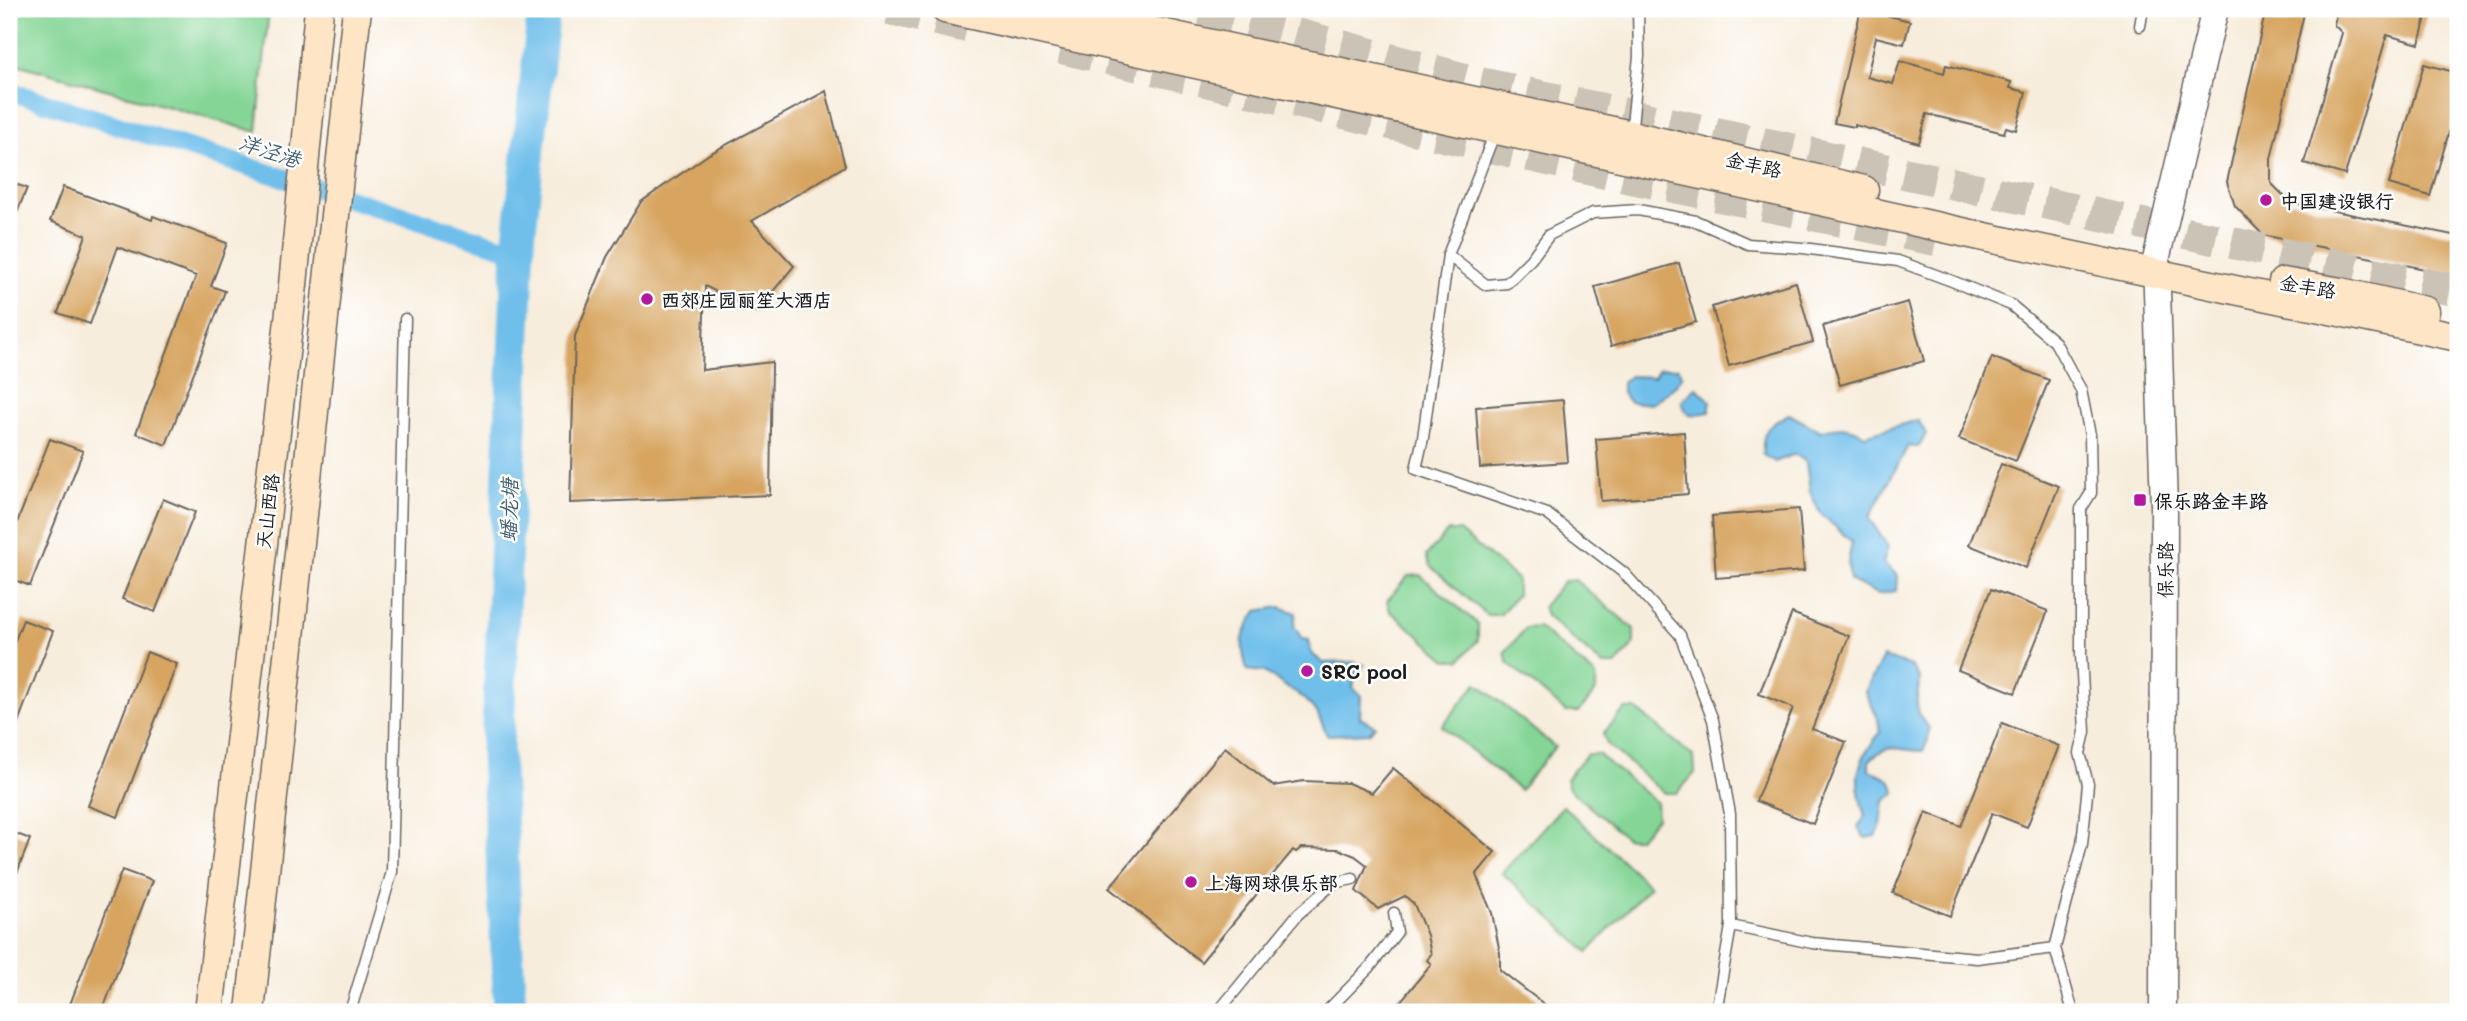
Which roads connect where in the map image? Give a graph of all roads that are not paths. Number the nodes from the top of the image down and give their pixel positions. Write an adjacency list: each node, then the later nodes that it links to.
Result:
1 (319, 9): 20 (main road, 天山西路)
2 (357, 9): 21 (main road, 天山西路)
3 (945, 9): 9 (main road)
4 (1051, 9): 9 (main road, 金丰路)
5 (1638, 9): 10 (lane)
6 (2143, 9): 8 (lane)
7 (2215, 9): 12 (street, 保乐路)
8 (2140, 26)
9 (1500, 118): 10 (main road, 金丰路); 11 (lane); 12 (main road)
10 (1630, 135): 12 (main road, 金丰路)
11 (1448, 255): 18 (lane); 19 (lane)
12 (2157, 267): 13 (main road, 金丰路); 15 (main road, 金丰路); 27 (street, 保乐路)
13 (2458, 318)
14 (405, 319): 22 (lane)
15 (2458, 337)
16 (1353, 879): 23 (lane)
17 (1394, 913): 24 (lane)
18 (1731, 926): 19 (lane); 25 (lane)
19 (2055, 948): 26 (lane)
20 (209, 1012)
21 (250, 1012)
22 (350, 1012)
23 (1218, 1012)
24 (1326, 1012)
25 (1716, 1012)
26 (2073, 1012)
27 (2163, 1012)

